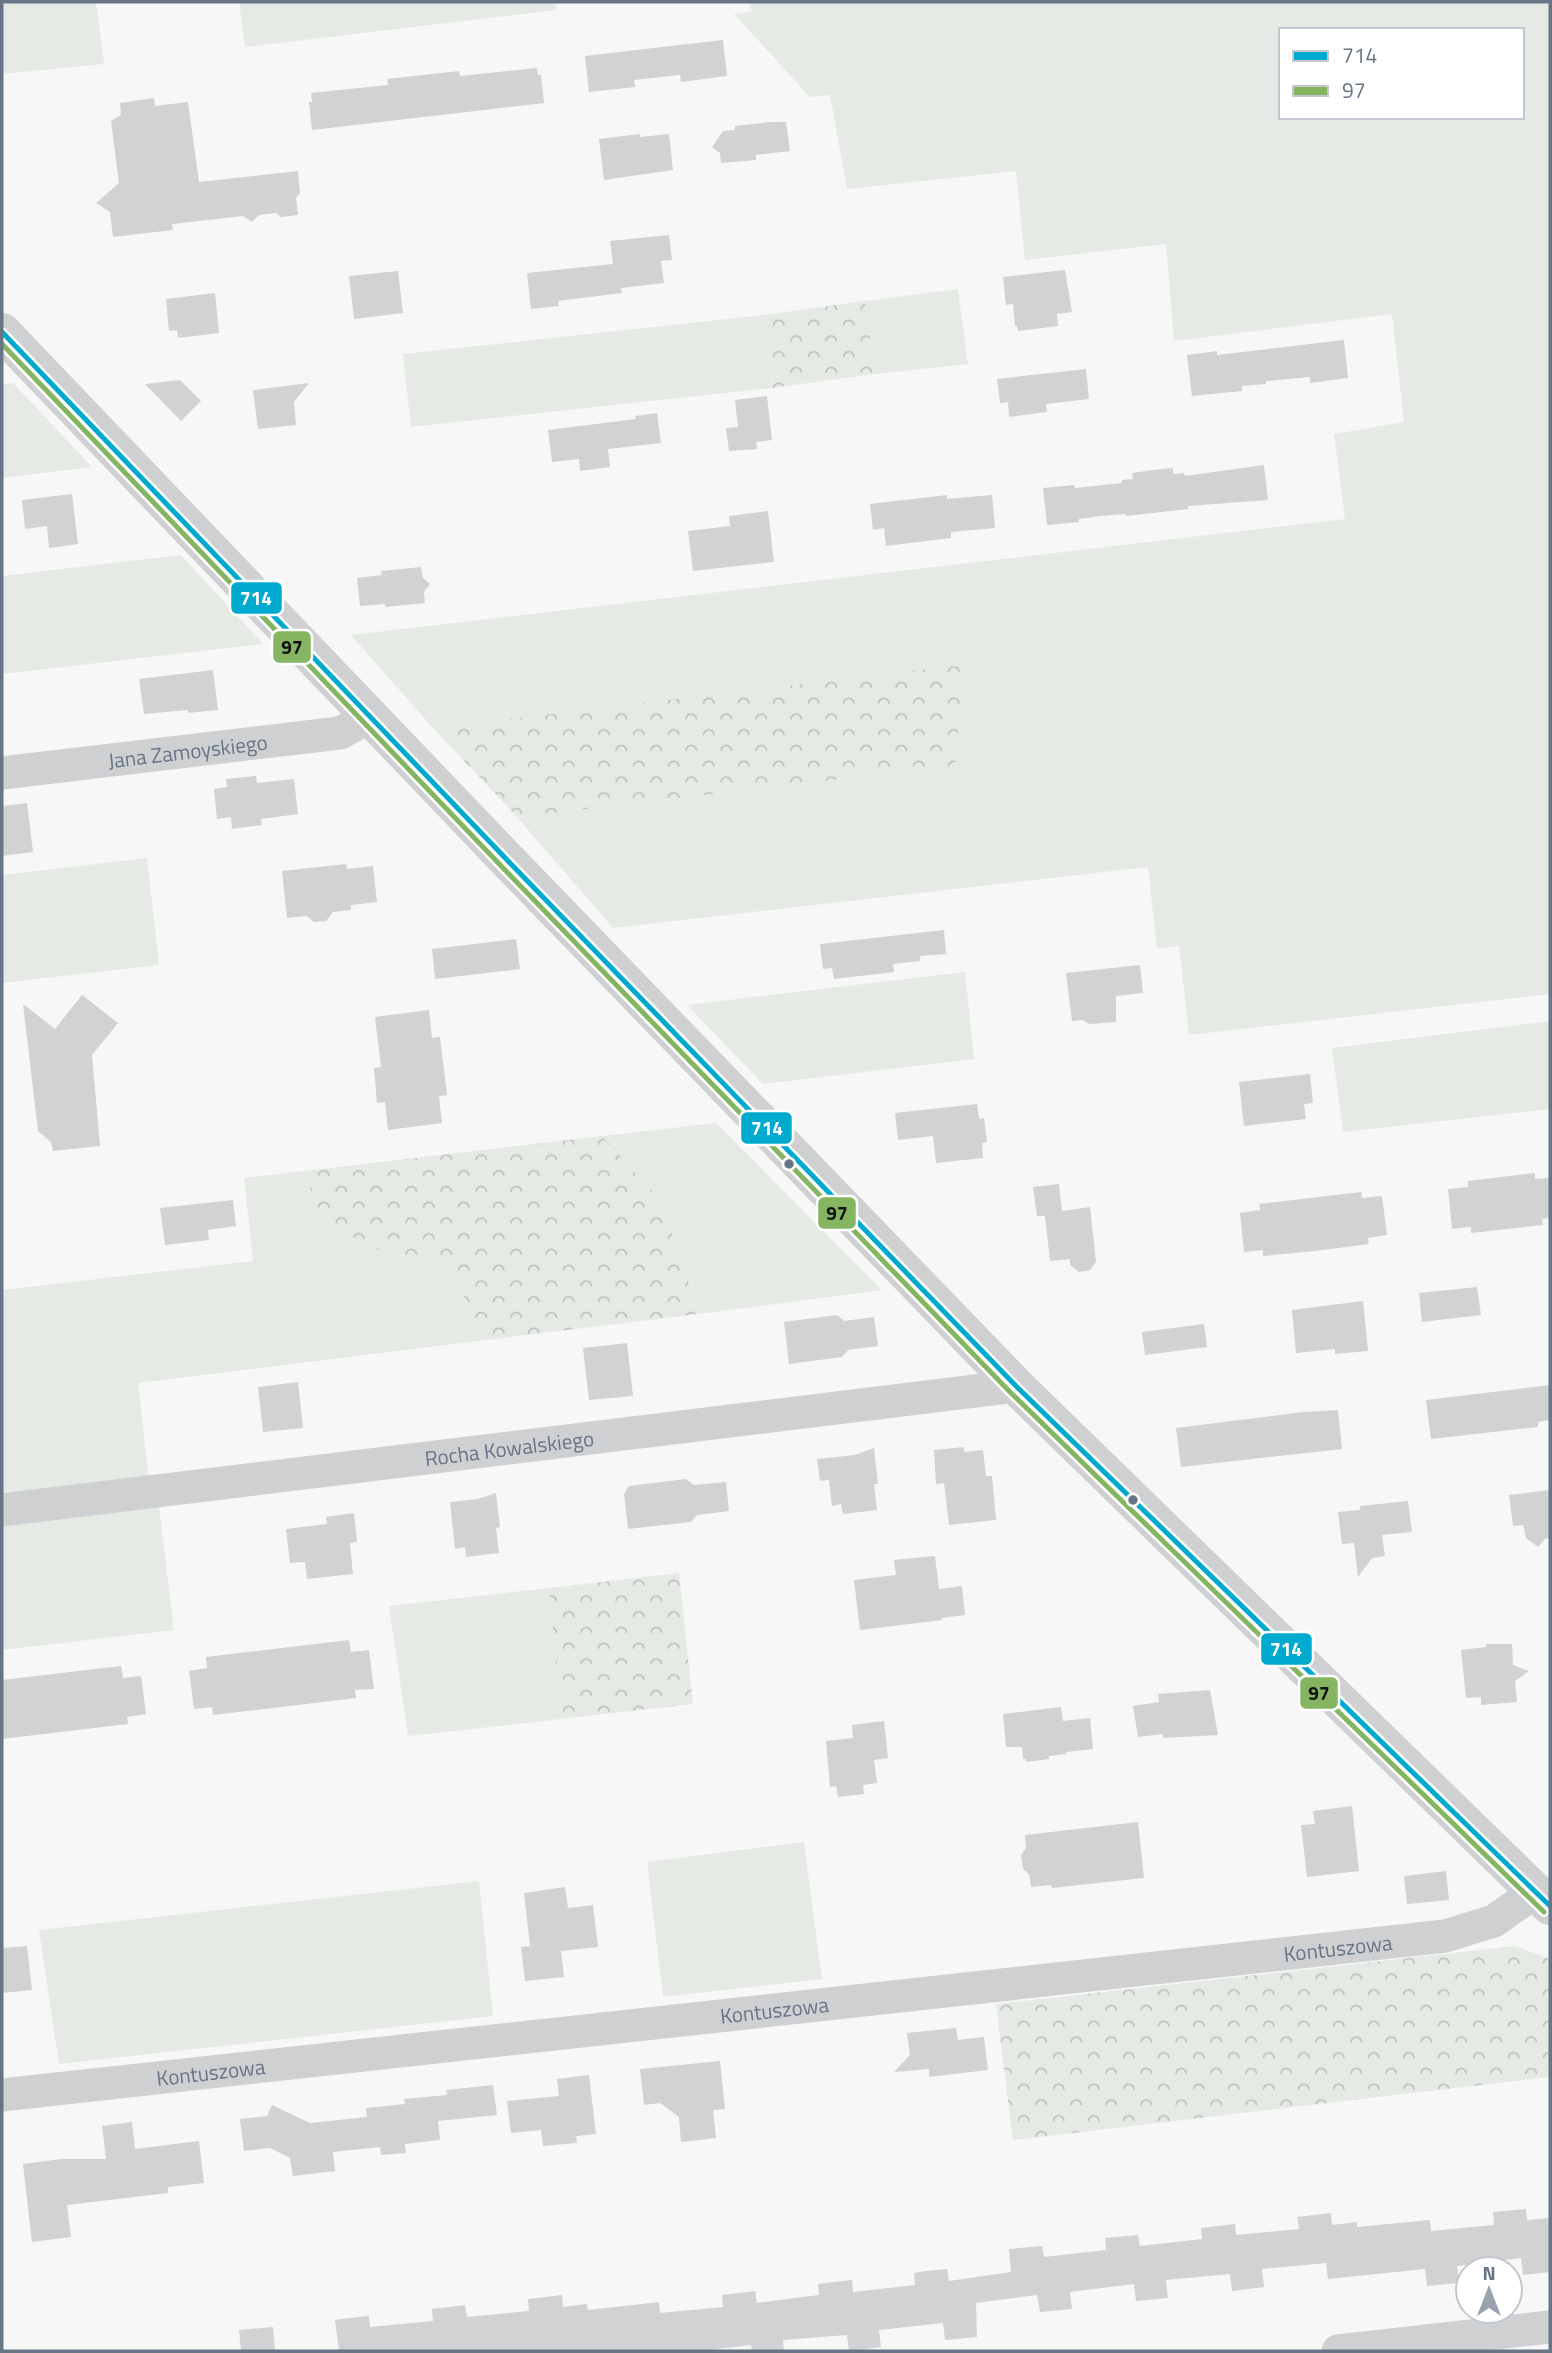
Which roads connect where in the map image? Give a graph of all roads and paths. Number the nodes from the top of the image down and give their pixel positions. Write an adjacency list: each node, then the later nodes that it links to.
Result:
1 (2, 332): 2 (street)
2 (370, 716): 3 (street, Jana Zamoyskiego); 4 (street)
3 (2, 773)
4 (1016, 1386): 5 (street, Rocha Kowalskiego); 6 (street)
5 (2, 1510)
6 (1543, 1899): 7 (street, Kontuszowa)
7 (2, 2095)
8 (1550, 2327): 9 (street)
9 (1338, 2351)

